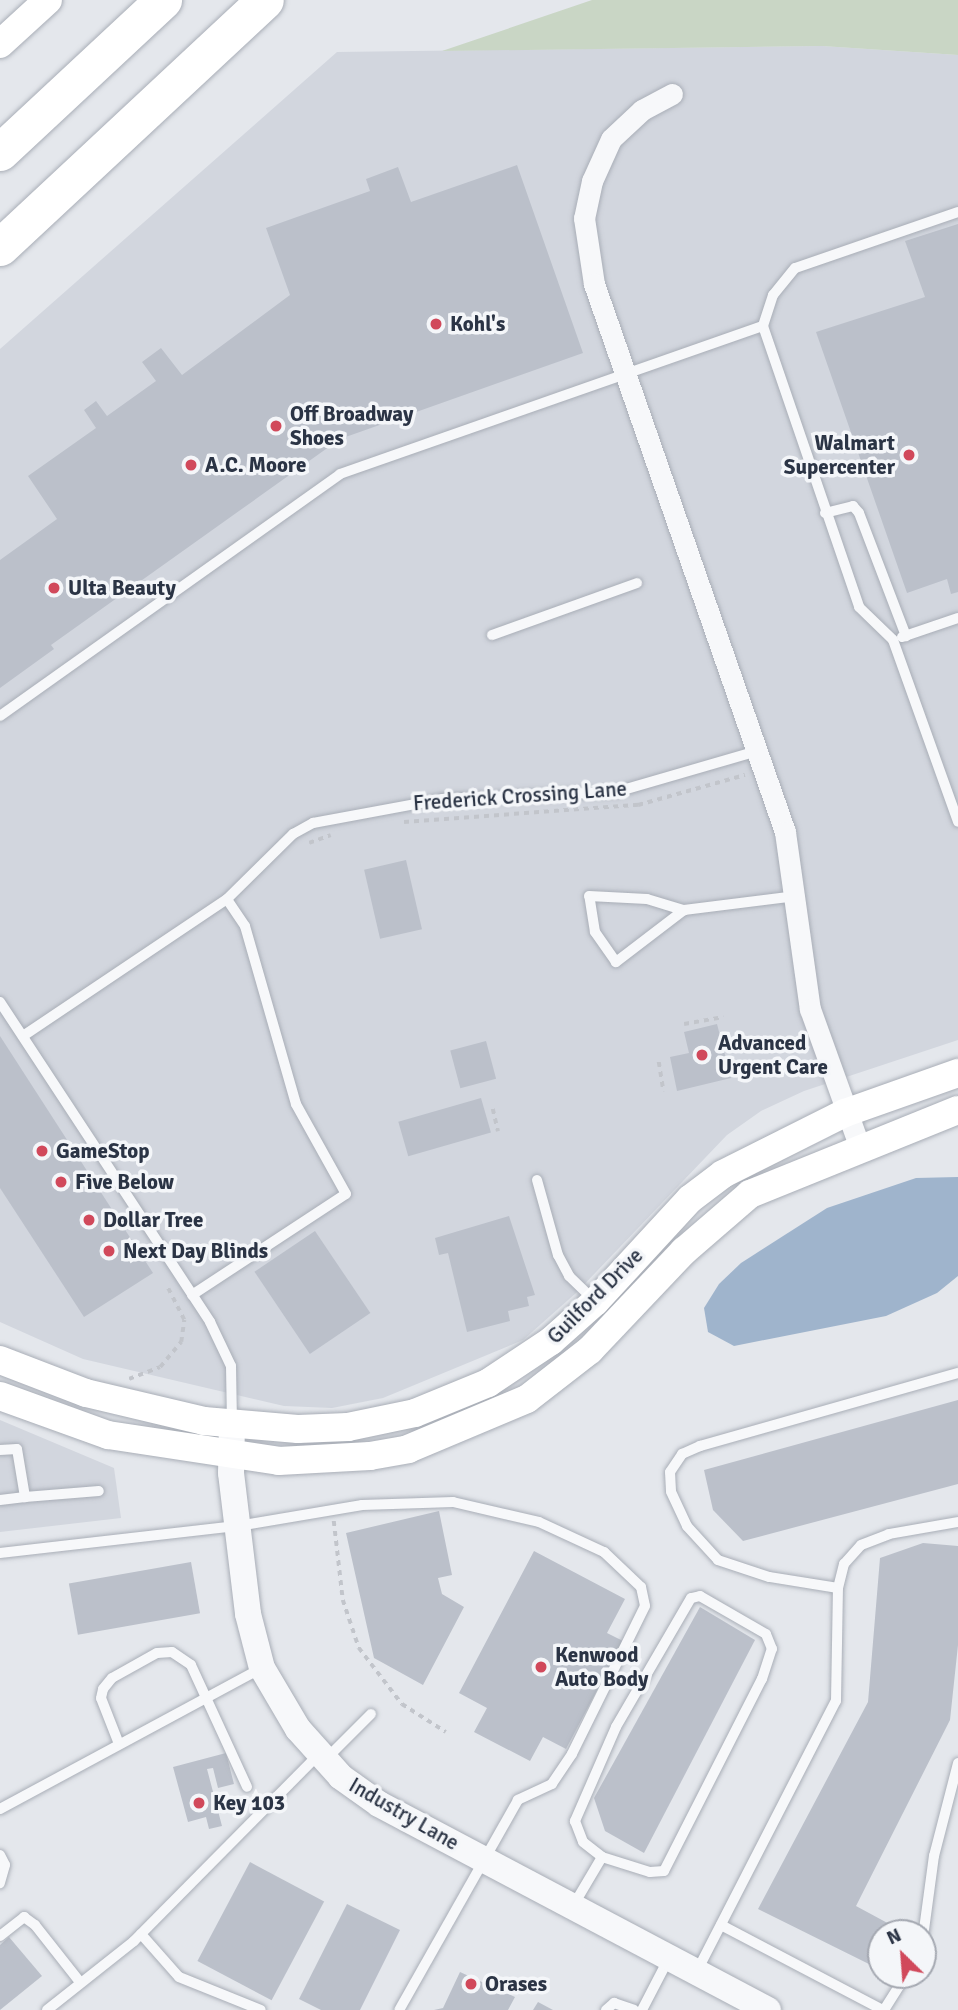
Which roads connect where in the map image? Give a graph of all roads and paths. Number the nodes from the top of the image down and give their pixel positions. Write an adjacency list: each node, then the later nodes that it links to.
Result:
1 (48, 0): 4 (main road)
2 (163, 0): 6 (highway)
3 (265, 0): 8 (highway)
4 (0, 44)
5 (672, 94): 10 (street)
6 (0, 152)
7 (958, 212): 9 (lane)
8 (0, 247)
9 (763, 326): 10 (lane); 11 (lane)
10 (627, 374): 17 (lane); 18 (street)
11 (825, 513): 15 (lane); 16 (lane)
12 (637, 583): 14 (lane)
13 (958, 618): 15 (lane)
14 (492, 635)
15 (906, 636): 16 (lane)
16 (893, 640): 20 (lane)
17 (0, 716)
18 (757, 751): 25 (street); 26 (lane, Frederick Crossing Lane)
19 (745, 775): 22 (path)
20 (954, 794): 21 (lane)
21 (958, 822)
22 (401, 823)
23 (343, 833): 24 (path)
24 (300, 846)
25 (797, 896): 27 (lane); 37 (street)
26 (227, 899): 31 (lane, Frederick Crossing Lane); 42 (lane)
27 (684, 910): 27 (lane)
28 (0, 1002): 31 (lane)
29 (723, 1017): 30 (path)
30 (684, 1024)
31 (23, 1036): 42 (lane)
32 (659, 1062): 34 (path)
33 (958, 1073): 37 (main road, Guilford Drive)
34 (664, 1092)
35 (493, 1109): 38 (path)
36 (958, 1110): 39 (main road, Guilford Drive)
37 (845, 1113): 39 (street); 43 (main road, Guilford Drive)
38 (498, 1131)
39 (860, 1148): 43 (main road, Guilford Drive)
40 (537, 1180): 43 (lane)
41 (166, 1285): 46 (path)
42 (192, 1295): 48 (lane)
43 (606, 1312): 48 (main road, Guilford Drive); 50 (main road, Guilford Drive)
44 (0, 1360): 48 (main road, Guilford Drive)
45 (958, 1373): 58 (lane)
46 (124, 1383)
47 (0, 1396): 50 (main road, Guilford Drive)
48 (232, 1423): 50 (street, Industry Lane)
49 (0, 1450): 52 (lane)
50 (231, 1453): 56 (street, Industry Lane)
51 (100, 1491): 52 (lane)
52 (25, 1497): 53 (lane)
53 (0, 1500)
54 (332, 1509): 56 (lane); 62 (path); 70 (lane)
55 (958, 1522): 58 (lane)
56 (238, 1525): 57 (lane); 59 (street, Industry Lane)
57 (0, 1553)
58 (838, 1588): 74 (lane)
59 (262, 1668): 60 (lane); 64 (street, Industry Lane)
60 (206, 1698): 63 (lane); 63 (lane); 66 (lane)
61 (371, 1713): 64 (lane)
62 (446, 1732)
63 (119, 1744): 67 (lane)
64 (322, 1757): 70 (street, Industry Lane); 75 (lane)
65 (958, 1763): 73 (lane)
66 (247, 1787)
67 (0, 1808)
68 (0, 1855): 71 (lane)
69 (602, 1857): 69 (lane); 72 (lane)
70 (484, 1858): 72 (street, Industry Lane); 83 (lane)
71 (0, 1883)
72 (573, 1906): 77 (street, Industry Lane)
73 (925, 1919)
74 (721, 1925): 78 (lane); 88 (lane)
75 (141, 1934): 79 (lane); 82 (lane)
76 (0, 1936): 79 (lane)
77 (669, 1958): 78 (street, Industry Lane); 86 (lane)
78 (696, 1972): 87 (street, Industry Lane)
79 (80, 1982): 81 (lane)
80 (897, 1989): 88 (lane)
81 (47, 2010)
82 (261, 2010)
83 (399, 2010)
84 (606, 2010): 85 (lane)
85 (634, 2010)
86 (642, 2010)
87 (768, 2010)
88 (884, 2010)

